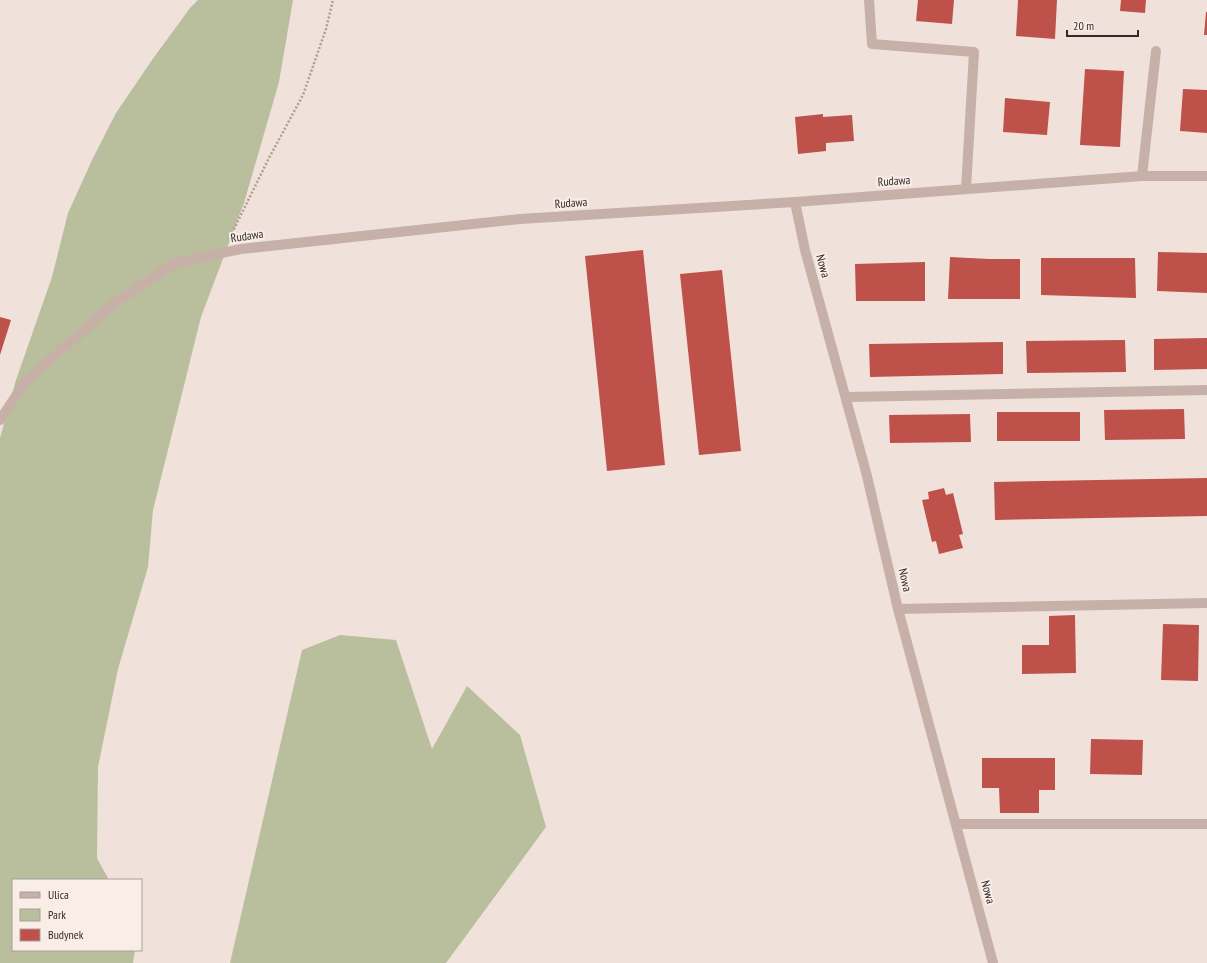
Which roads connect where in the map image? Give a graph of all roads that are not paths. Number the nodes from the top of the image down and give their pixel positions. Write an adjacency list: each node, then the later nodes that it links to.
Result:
1 (869, 0): 5 (street)
2 (1156, 51): 3 (street)
3 (1142, 176): 4 (street, Rudawa); 5 (street, Rudawa)
4 (1207, 176)
5 (966, 189): 6 (street, Rudawa)
6 (795, 202): 8 (street, Nowa); 9 (street, Rudawa)
7 (1207, 390): 8 (street)
8 (846, 397): 11 (street, Nowa)
9 (0, 420)
10 (1207, 603): 11 (street)
11 (898, 609): 12 (street, Nowa)
12 (956, 824): 13 (street); 14 (street, Nowa)
13 (1207, 824)
14 (993, 963)

